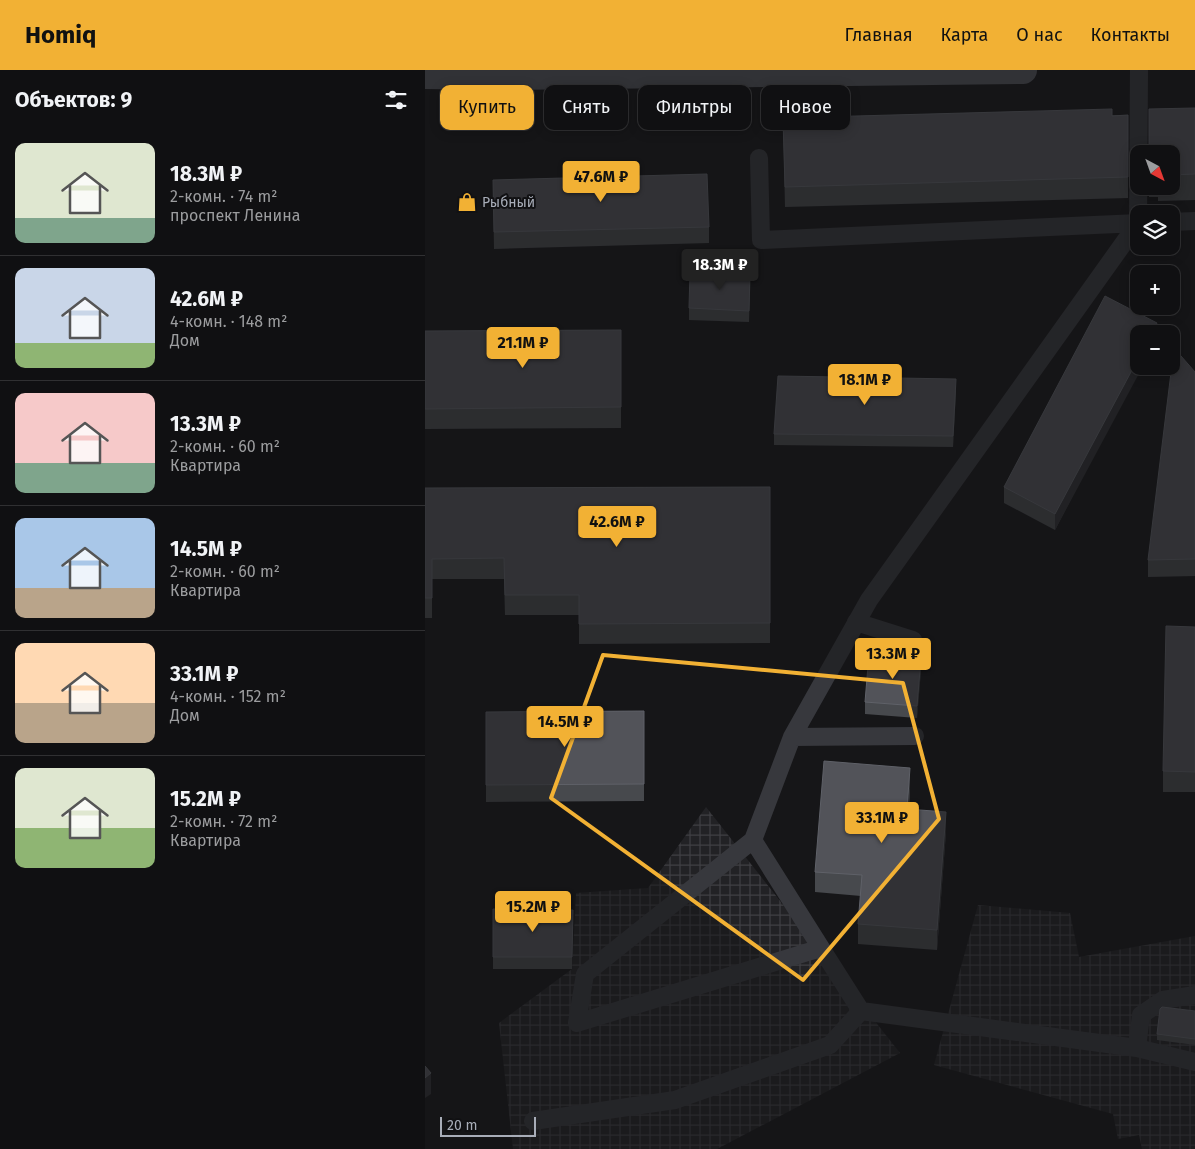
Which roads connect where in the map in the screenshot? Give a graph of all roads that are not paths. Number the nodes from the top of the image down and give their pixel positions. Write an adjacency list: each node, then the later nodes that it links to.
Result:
1 (1023, 70): 3 (main road)
2 (1139, 70): 5 (lane)
3 (425, 75)
4 (759, 158): 8 (lane)
5 (1138, 205)
6 (1195, 220): 7 (lane)
7 (1180, 221)
8 (1130, 223)
9 (1130, 234): 10 (lane)
10 (856, 622): 11 (lane); 13 (lane)
11 (913, 640)
12 (915, 736): 13 (lane)
13 (792, 737): 14 (lane)
14 (753, 840): 15 (lane); 15 (lane)
15 (821, 948): 17 (lane)
16 (1195, 995): 18 (lane)
17 (861, 1011): 18 (lane); 21 (lane)
18 (1137, 1048): 19 (lane)
19 (1195, 1062): 20 (lane)
20 (1195, 1070)
21 (533, 1121)

